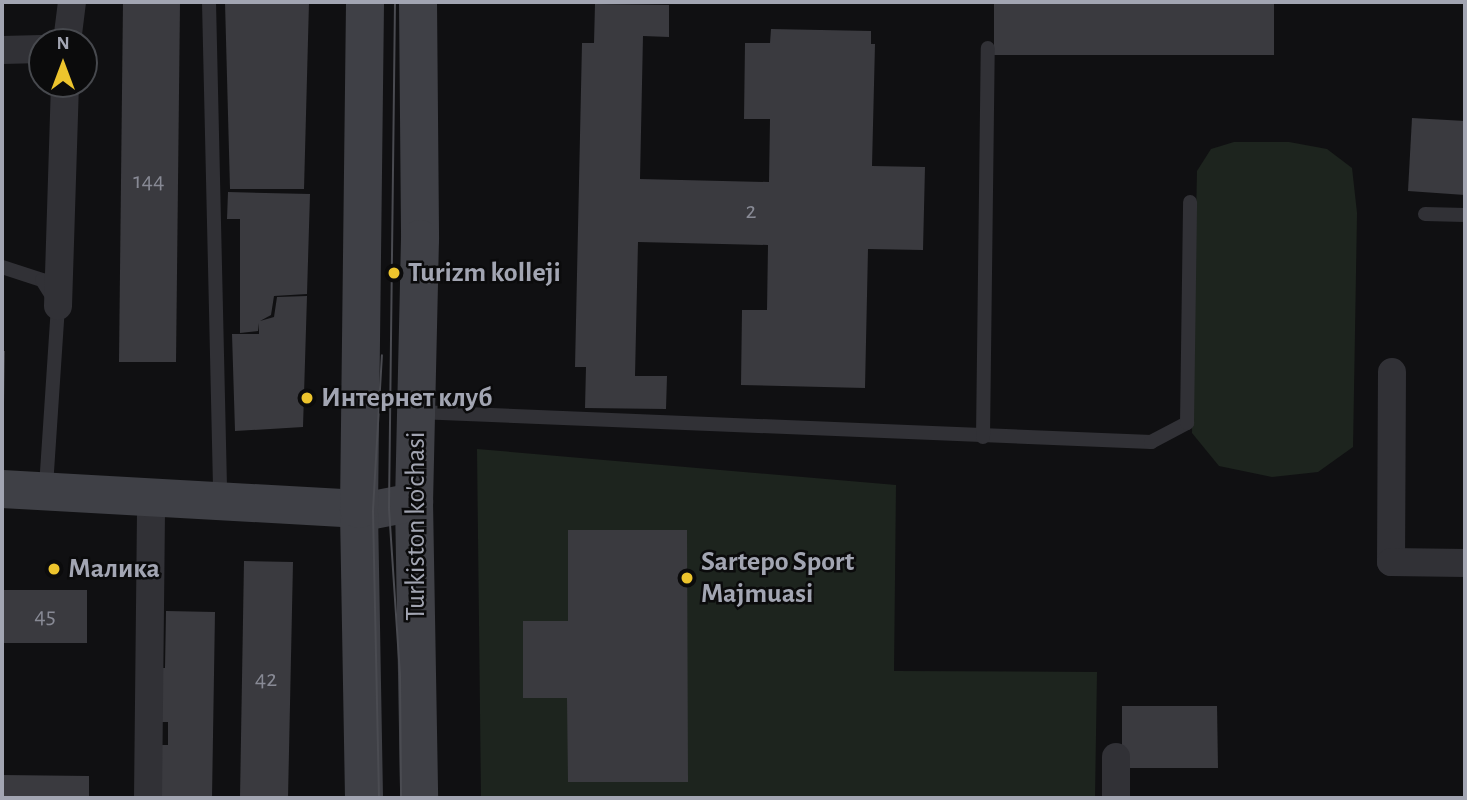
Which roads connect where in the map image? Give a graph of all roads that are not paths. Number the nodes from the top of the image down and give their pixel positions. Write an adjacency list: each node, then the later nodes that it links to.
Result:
1 (72, 2): 5 (street)
2 (209, 2): 21 (lane)
3 (365, 2): 23 (main road, Turkiston ko'chasi)
4 (418, 2): 16 (main road, Turkiston ko'chasi)
5 (68, 28)
6 (988, 48): 17 (lane)
7 (28, 49): 8 (street)
8 (2, 50)
9 (65, 98): 14 (street)
10 (1190, 202): 17 (lane)
11 (1425, 214): 12 (lane)
12 (1465, 215)
13 (2, 267): 14 (lane)
14 (58, 306): 19 (lane)
15 (1392, 372): 24 (street)
16 (416, 412): 17 (lane); 22 (main road, Turkiston ko'chasi)
17 (983, 437)
18 (2, 489): 19 (main road)
19 (46, 489): 20 (main road)
20 (151, 496): 21 (main road); 26 (street)
21 (220, 500): 23 (main road)
22 (414, 502): 23 (main road); 28 (main road, Turkiston ko'chasi)
23 (359, 509): 27 (main road, Turkiston ko'chasi)
24 (1465, 563)
25 (1115, 757): 29 (street)
26 (148, 798)
27 (364, 798)
28 (419, 798)
29 (1116, 798)

